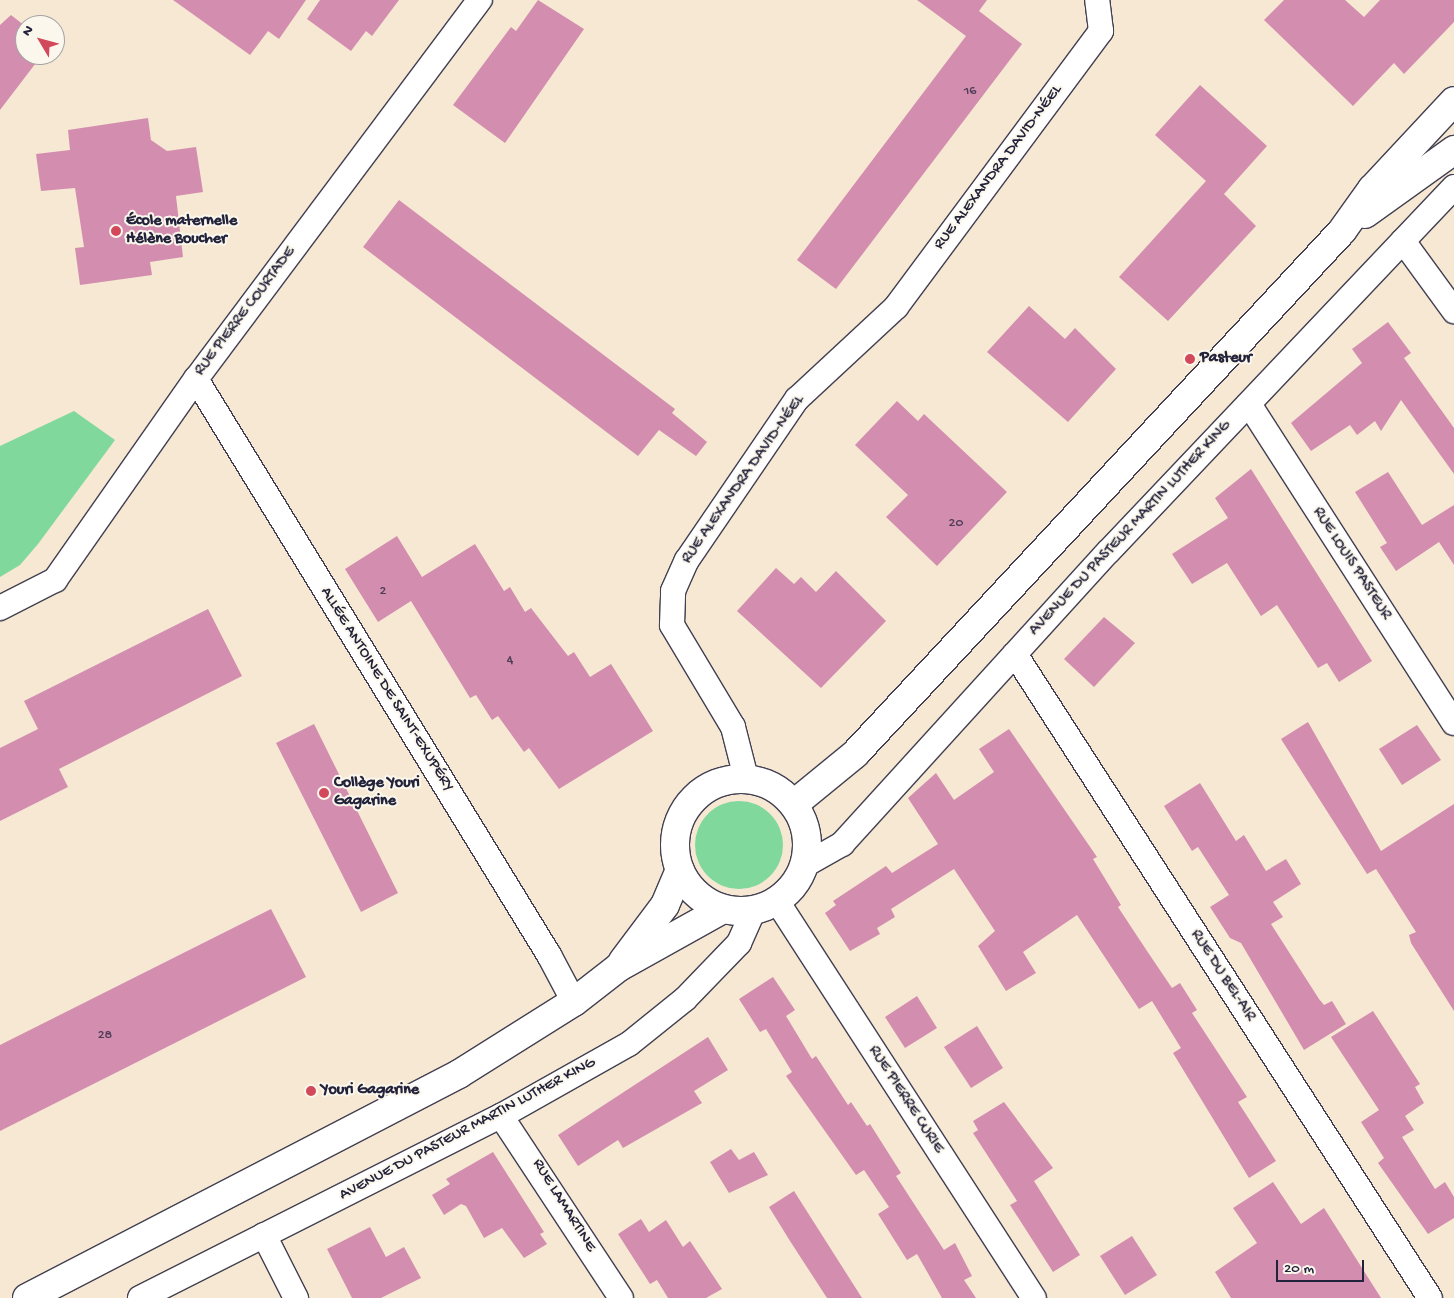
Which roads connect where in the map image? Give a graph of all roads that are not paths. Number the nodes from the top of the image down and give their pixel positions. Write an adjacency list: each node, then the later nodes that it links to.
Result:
1 (480, 0): 9 (street, RUE PIERRE COURTADE)
2 (1097, 0): 14 (street, RUE ALEXANDRA DAVID-NÉEL)
3 (1454, 101): 6 (street)
4 (1454, 150): 6 (street)
5 (1454, 187): 7 (street, AVENUE DU PASTEUR MARTIN LUTHER KING)
6 (1342, 231): 15 (street)
7 (1403, 241): 8 (street); 10 (street, AVENUE DU PASTEUR MARTIN LUTHER KING)
8 (1454, 311)
9 (196, 379): 11 (street, RUE PIERRE COURTADE); 21 (street, ALLÉE ANTOINE DE SAINT-EXUPÉRY)
10 (1249, 404): 12 (street, AVENUE DU PASTEUR MARTIN LUTHER KING); 13 (street, RUE LOUIS PASTEUR)
11 (0, 608)
12 (1015, 654): 16 (street, AVENUE DU PASTEUR MARTIN LUTHER KING); 29 (street, RUE DU BEL-AIR)
13 (1454, 723)
14 (746, 778): 15 (street); 17 (street)
15 (794, 804): 16 (street, AVENUE DU PASTEUR MARTIN LUTHER KING)
16 (805, 865): 18 (street, AVENUE DU PASTEUR MARTIN LUTHER KING)
17 (680, 870): 19 (street); 20 (street)
18 (766, 906): 19 (street); 22 (street, AVENUE DU PASTEUR MARTIN LUTHER KING); 28 (street, RUE PIERRE CURIE)
19 (723, 909): 20 (street)
20 (619, 967): 21 (street)
21 (574, 1002): 24 (street)
22 (501, 1116): 23 (street, AVENUE DU PASTEUR MARTIN LUTHER KING); 27 (street, RUE LAMARTINE)
23 (264, 1235): 25 (street, AVENUE DU PASTEUR MARTIN LUTHER KING); 26 (street)
24 (27, 1298)
25 (140, 1298)
26 (296, 1298)
27 (621, 1298)
28 (1034, 1298)
29 (1430, 1298)

